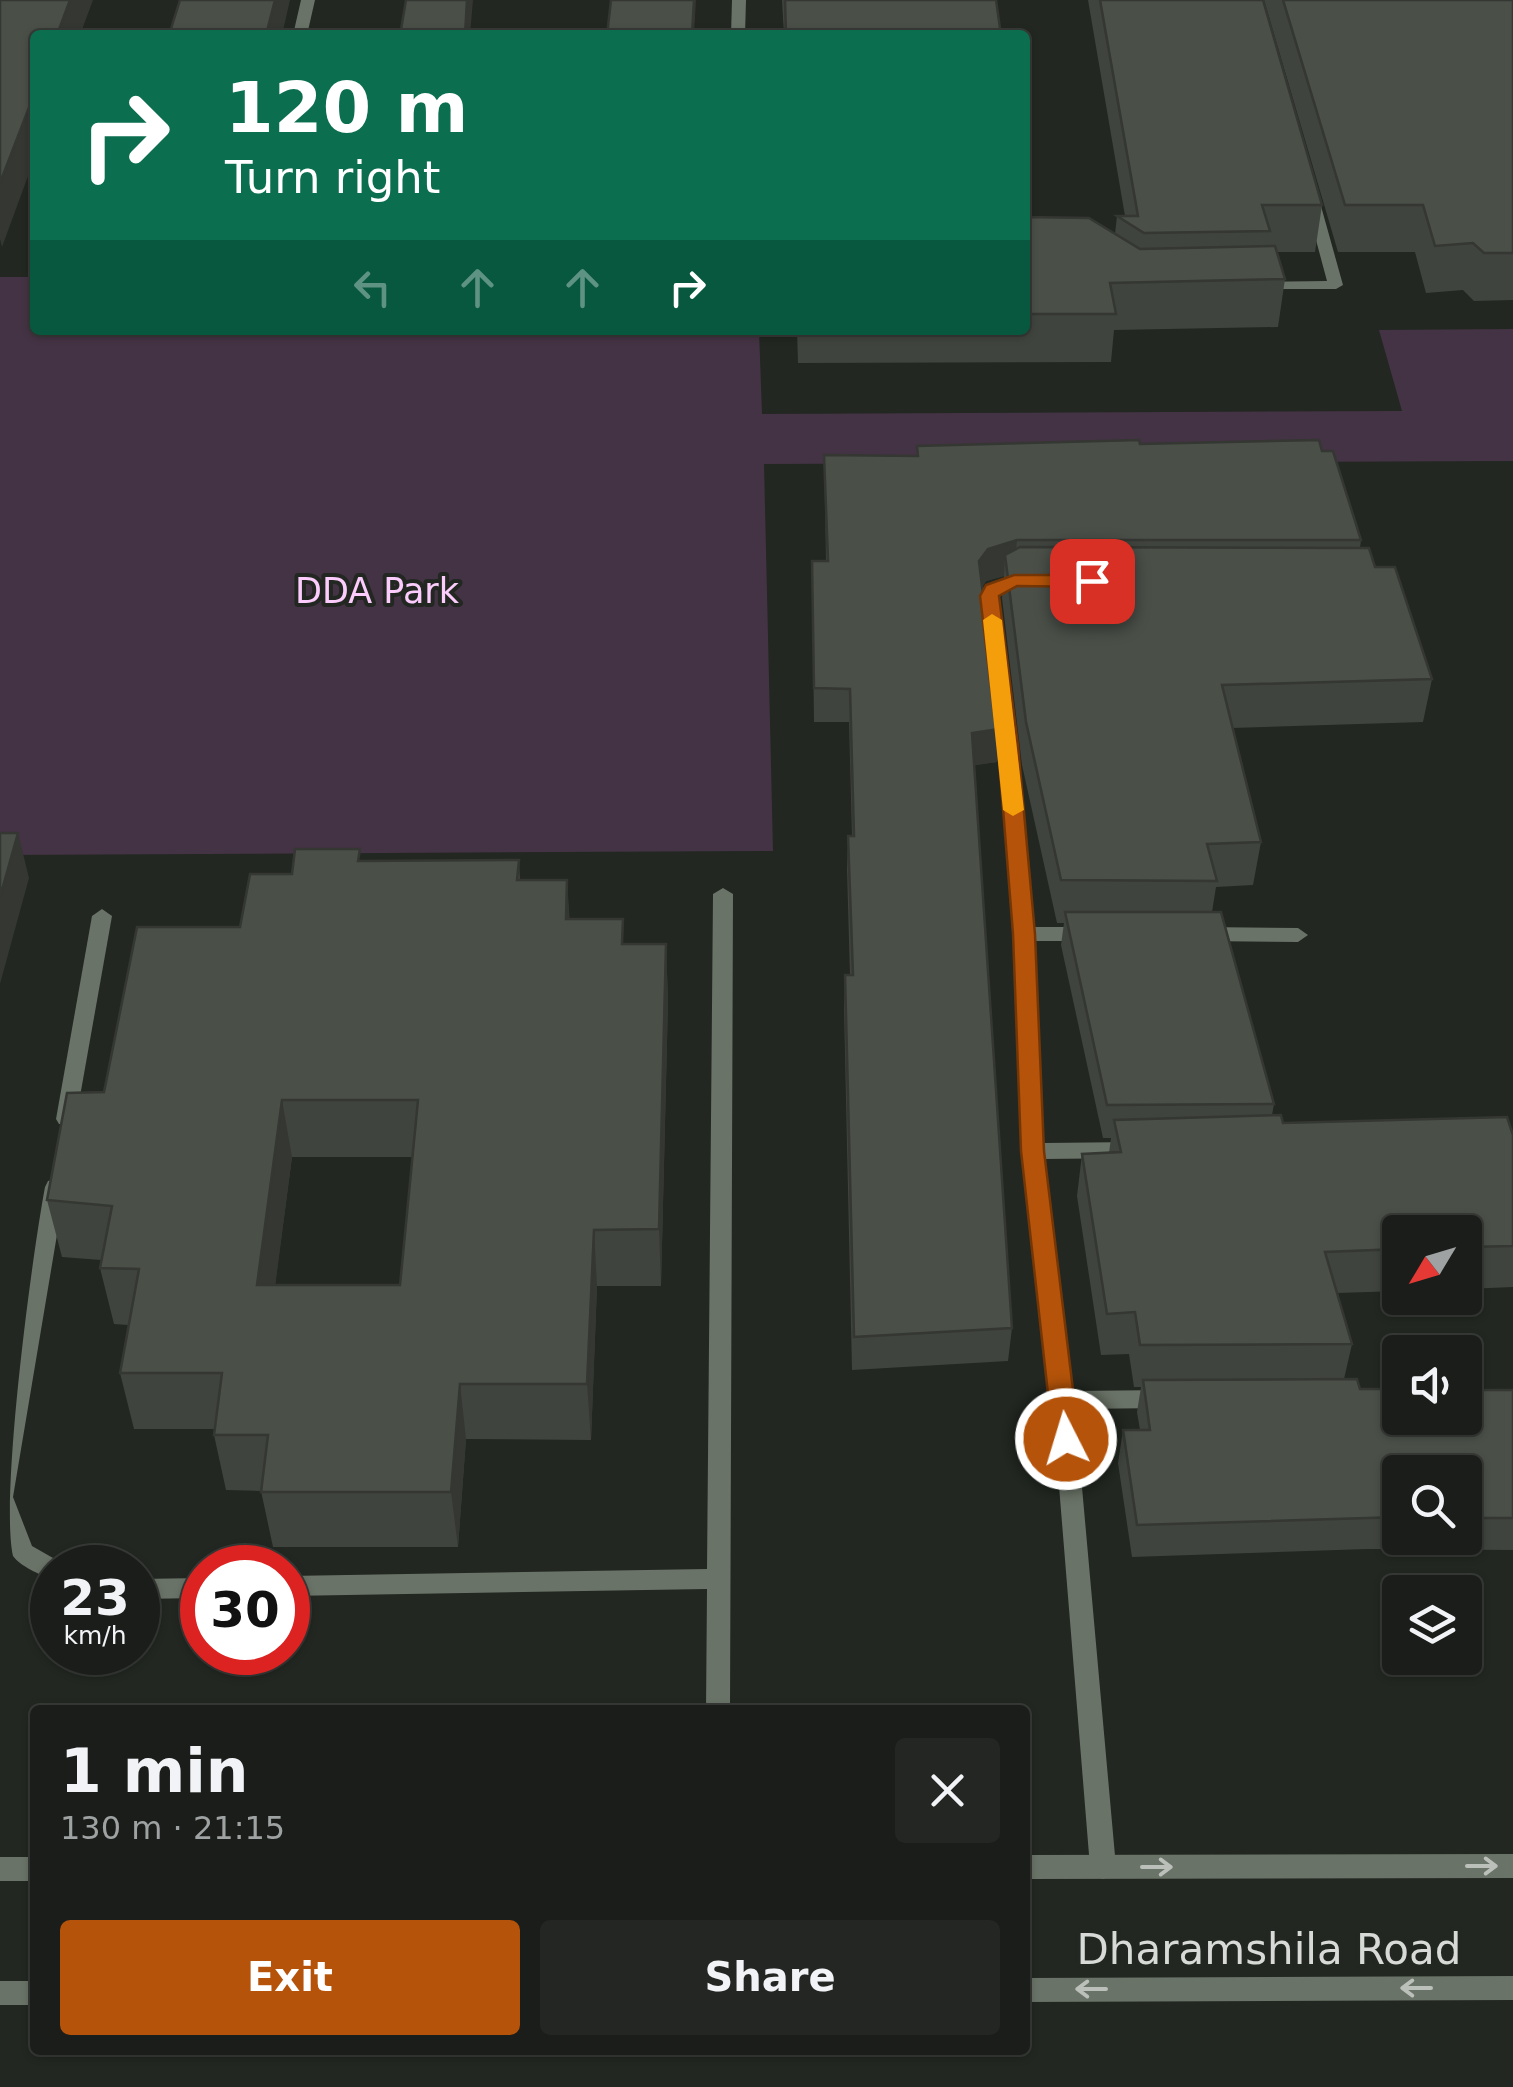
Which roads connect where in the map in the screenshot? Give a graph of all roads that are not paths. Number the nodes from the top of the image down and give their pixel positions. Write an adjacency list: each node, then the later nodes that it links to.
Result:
1 (308, 0): 3 (street)
2 (739, 0): 4 (street)
3 (301, 30)
4 (738, 30)
5 (1309, 190): 6 (street)
6 (1245, 287)
7 (1053, 581): 10 (street)
8 (723, 894): 19 (street)
9 (102, 916): 18 (street)
10 (1024, 934): 11 (street); 15 (street)
11 (1102, 934)
12 (1180, 934): 13 (street)
13 (1298, 935)
14 (1149, 1150): 15 (street)
15 (1032, 1151): 17 (street)
16 (1182, 1399): 17 (street)
17 (1063, 1400): 24 (street)
18 (30, 1556)
19 (720, 1579): 20 (street); 21 (street)
20 (310, 1586)
21 (718, 1705)
22 (1513, 1866): 24 (street, one-way to 22)
23 (1030, 1867): 24 (street)
24 (1103, 1867)
25 (0, 1869): 26 (street)
26 (30, 1869)
27 (1513, 1988): 28 (street, Dharamshila Road, one-way to 28)
28 (1030, 1990)
29 (30, 1992): 30 (street)
30 (0, 1993)

